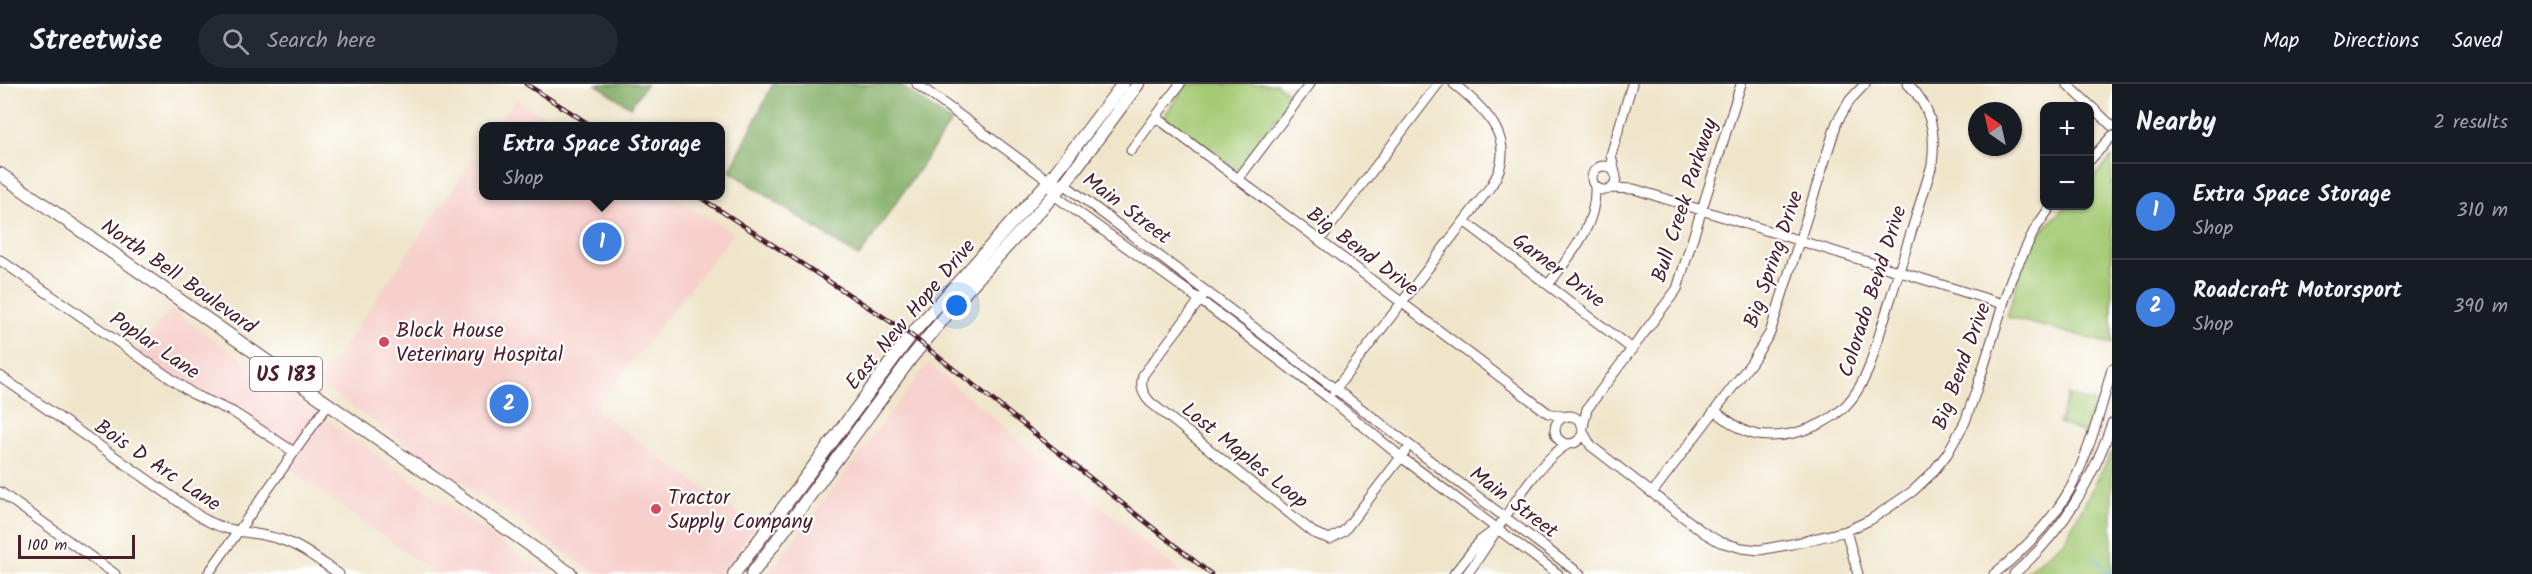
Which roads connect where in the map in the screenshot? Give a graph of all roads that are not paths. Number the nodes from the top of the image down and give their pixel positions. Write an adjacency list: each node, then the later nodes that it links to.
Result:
1 (917, 84): 23 (street)
2 (1123, 84): 23 (main road, East New Hope Drive)
3 (1138, 84): 24 (main road, East New Hope Drive)
4 (1180, 84): 13 (street)
5 (1310, 84): 22 (street)
6 (1438, 84): 33 (street)
7 (1454, 84): 32 (street)
8 (1632, 84): 17 (street)
9 (1741, 84): 30 (street, Bull Creek Parkway)
10 (1865, 84): 34 (street, Big Spring Drive)
11 (1908, 84): 36 (street, Colorado Bend Drive)
12 (2067, 84): 14 (street)
13 (1156, 117): 16 (street); 22 (street, Big Bend Drive)
14 (2112, 126)
15 (2112, 136): 18 (street)
16 (1131, 150)
17 (1611, 155): 19 (street); 21 (street)
18 (2094, 156)
19 (1598, 167): 21 (street); 25 (street)
20 (0, 174): 48 (main road, North Bell Boulevard / US 183)
21 (1615, 175): 26 (street); 27 (street)
22 (1239, 178): 33 (street, Big Bend Drive)
23 (1049, 181): 24 (street, Main Street); 28 (street, Main Street); 74 (main road, East New Hope Drive)
24 (1064, 184): 28 (main road, East New Hope Drive); 38 (street, Main Street)
25 (1595, 186): 26 (street); 29 (street)
26 (1609, 189): 27 (street); 29 (street)
27 (1634, 189): 30 (street)
28 (1054, 195): 39 (street, Main Street); 75 (main road, East New Hope Drive)
29 (1596, 203): 37 (street)
30 (1702, 210): 34 (street); 42 (street, Bull Creek Parkway)
31 (2049, 210): 41 (street, Big Bend Drive)
32 (1464, 221): 37 (street, Garner Drive); 40 (street)
33 (1320, 240): 40 (street, Big Bend Drive)
34 (1800, 241): 36 (street); 50 (street, Big Spring Drive)
35 (0, 260): 59 (street, Poplar Lane)
36 (1899, 271): 41 (street); 50 (street, Colorado Bend Drive)
37 (1548, 285): 42 (street, Garner Drive)
38 (1207, 291): 39 (street, Lost Maples Loop); 45 (street, Main Street)
39 (1200, 300): 47 (street, Main Street); 61 (street, Lost Maples Loop)
40 (1402, 303): 45 (street); 51 (street, Big Bend Drive)
41 (2003, 303): 67 (street, Big Bend Drive)
42 (1632, 349): 49 (street, Bull Creek Parkway)
43 (2112, 369): 46 (street)
44 (0, 376): 68 (street, Bois D Arc Lane)
45 (1336, 388): 47 (street); 57 (street, Main Street)
46 (2109, 392): 65 (street)
47 (1329, 398): 61 (street, Main Street)
48 (329, 404): 59 (street); 73 (main road, North Bell Boulevard / US 183)
49 (1587, 409): 52 (street, Bull Creek Parkway); 54 (street, Bull Creek Parkway)
50 (1715, 411): 63 (street, Big Spring Drive)
51 (1548, 413): 52 (street, Big Bend Drive); 55 (street, Big Bend Drive)
52 (1568, 417): 54 (street); 55 (street)
53 (2112, 423): 69 (street)
54 (1583, 430): 56 (street); 58 (street, Big Bend Drive)
55 (1556, 432): 56 (street); 60 (street)
56 (1571, 444): 58 (street, Big Bend Drive); 60 (street)
57 (1410, 446): 61 (street, Lost Maples Loop); 64 (street, Main Street)
58 (1591, 446): 63 (street, Big Bend Drive)
59 (294, 452): 68 (street)
60 (1554, 452): 64 (street)
61 (1401, 457): 66 (street, Main Street)
62 (0, 492): 70 (street)
63 (1652, 493): 67 (street, Big Bend Drive)
64 (1505, 518): 66 (street); 79 (street, Main Street)
65 (2044, 527): 69 (street); 81 (street)
66 (1497, 528): 76 (street); 77 (street); 78 (street, Main Street)
67 (1846, 531): 80 (street)
68 (238, 532): 71 (street); 72 (street, Bois D Arc Lane)
69 (2054, 534): 82 (street)
70 (115, 574)
71 (208, 574)
72 (339, 574)
73 (571, 574)
74 (734, 574)
75 (752, 574)
76 (1454, 574)
77 (1467, 574)
78 (1558, 574)
79 (1580, 574)
80 (1858, 574)
81 (1994, 574)
82 (2014, 574)

